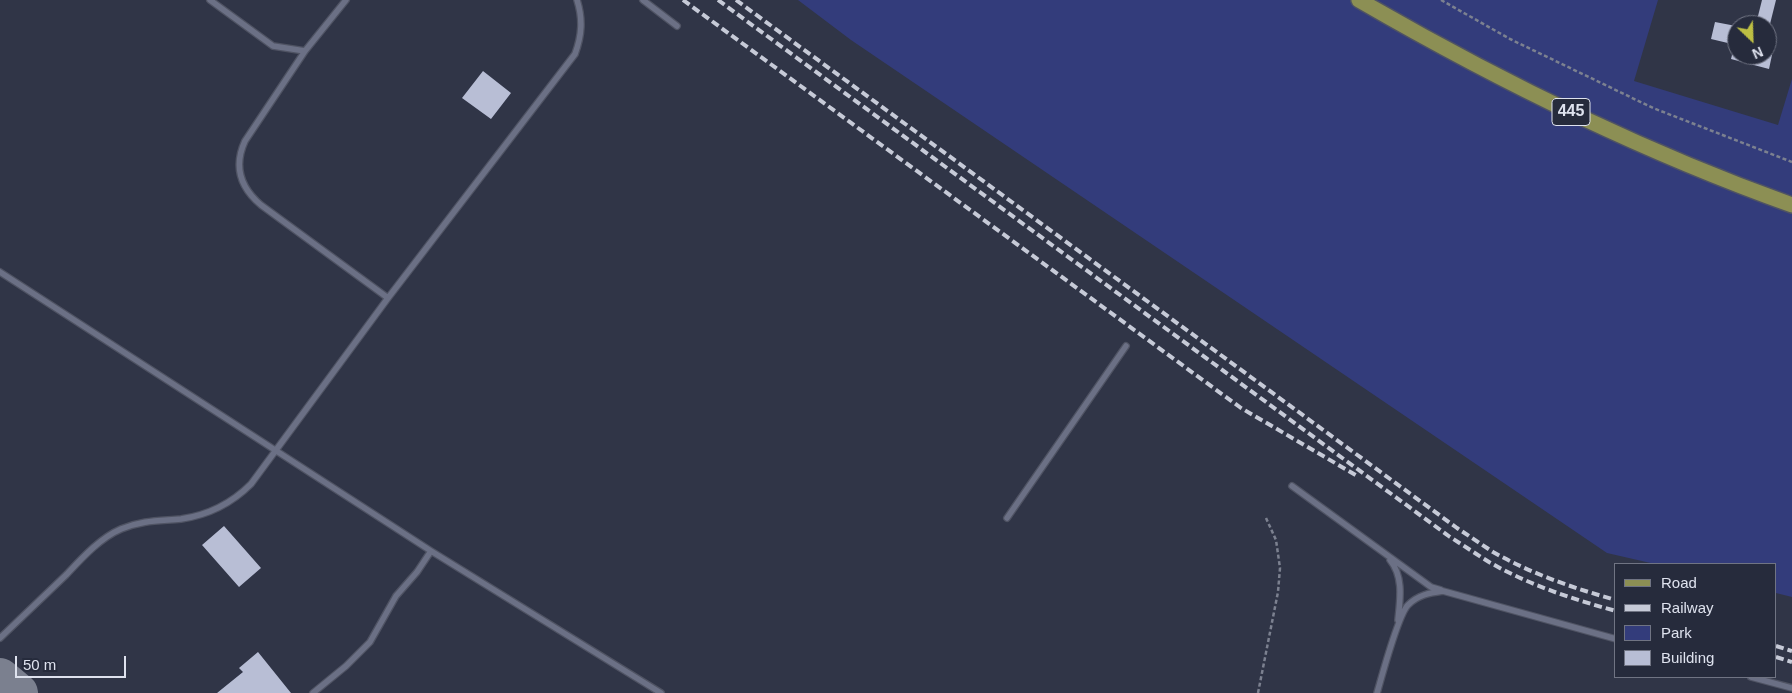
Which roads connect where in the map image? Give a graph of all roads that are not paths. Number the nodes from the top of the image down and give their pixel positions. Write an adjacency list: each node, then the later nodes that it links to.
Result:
1 (210, 0): 7 (lane)
2 (346, 0): 7 (lane)
3 (577, 0): 10 (lane)
4 (643, 0): 6 (lane)
5 (1358, 0): 8 (main road, 445)
6 (677, 26)
7 (305, 51): 10 (lane)
8 (1792, 205)
9 (0, 272): 12 (lane)
10 (388, 298): 12 (lane)
11 (1126, 346): 14 (lane)
12 (275, 450): 15 (lane); 19 (lane)
13 (1292, 486): 16 (lane)
14 (1007, 518)
15 (431, 551): 23 (lane); 24 (lane)
16 (1386, 554): 17 (lane); 18 (lane)
17 (1443, 591): 18 (lane); 20 (lane)
18 (1398, 627): 25 (lane)
19 (0, 638)
20 (1614, 638)
21 (1755, 678): 22 (lane)
22 (1792, 688)
23 (313, 693)
24 (661, 693)
25 (1377, 693)

